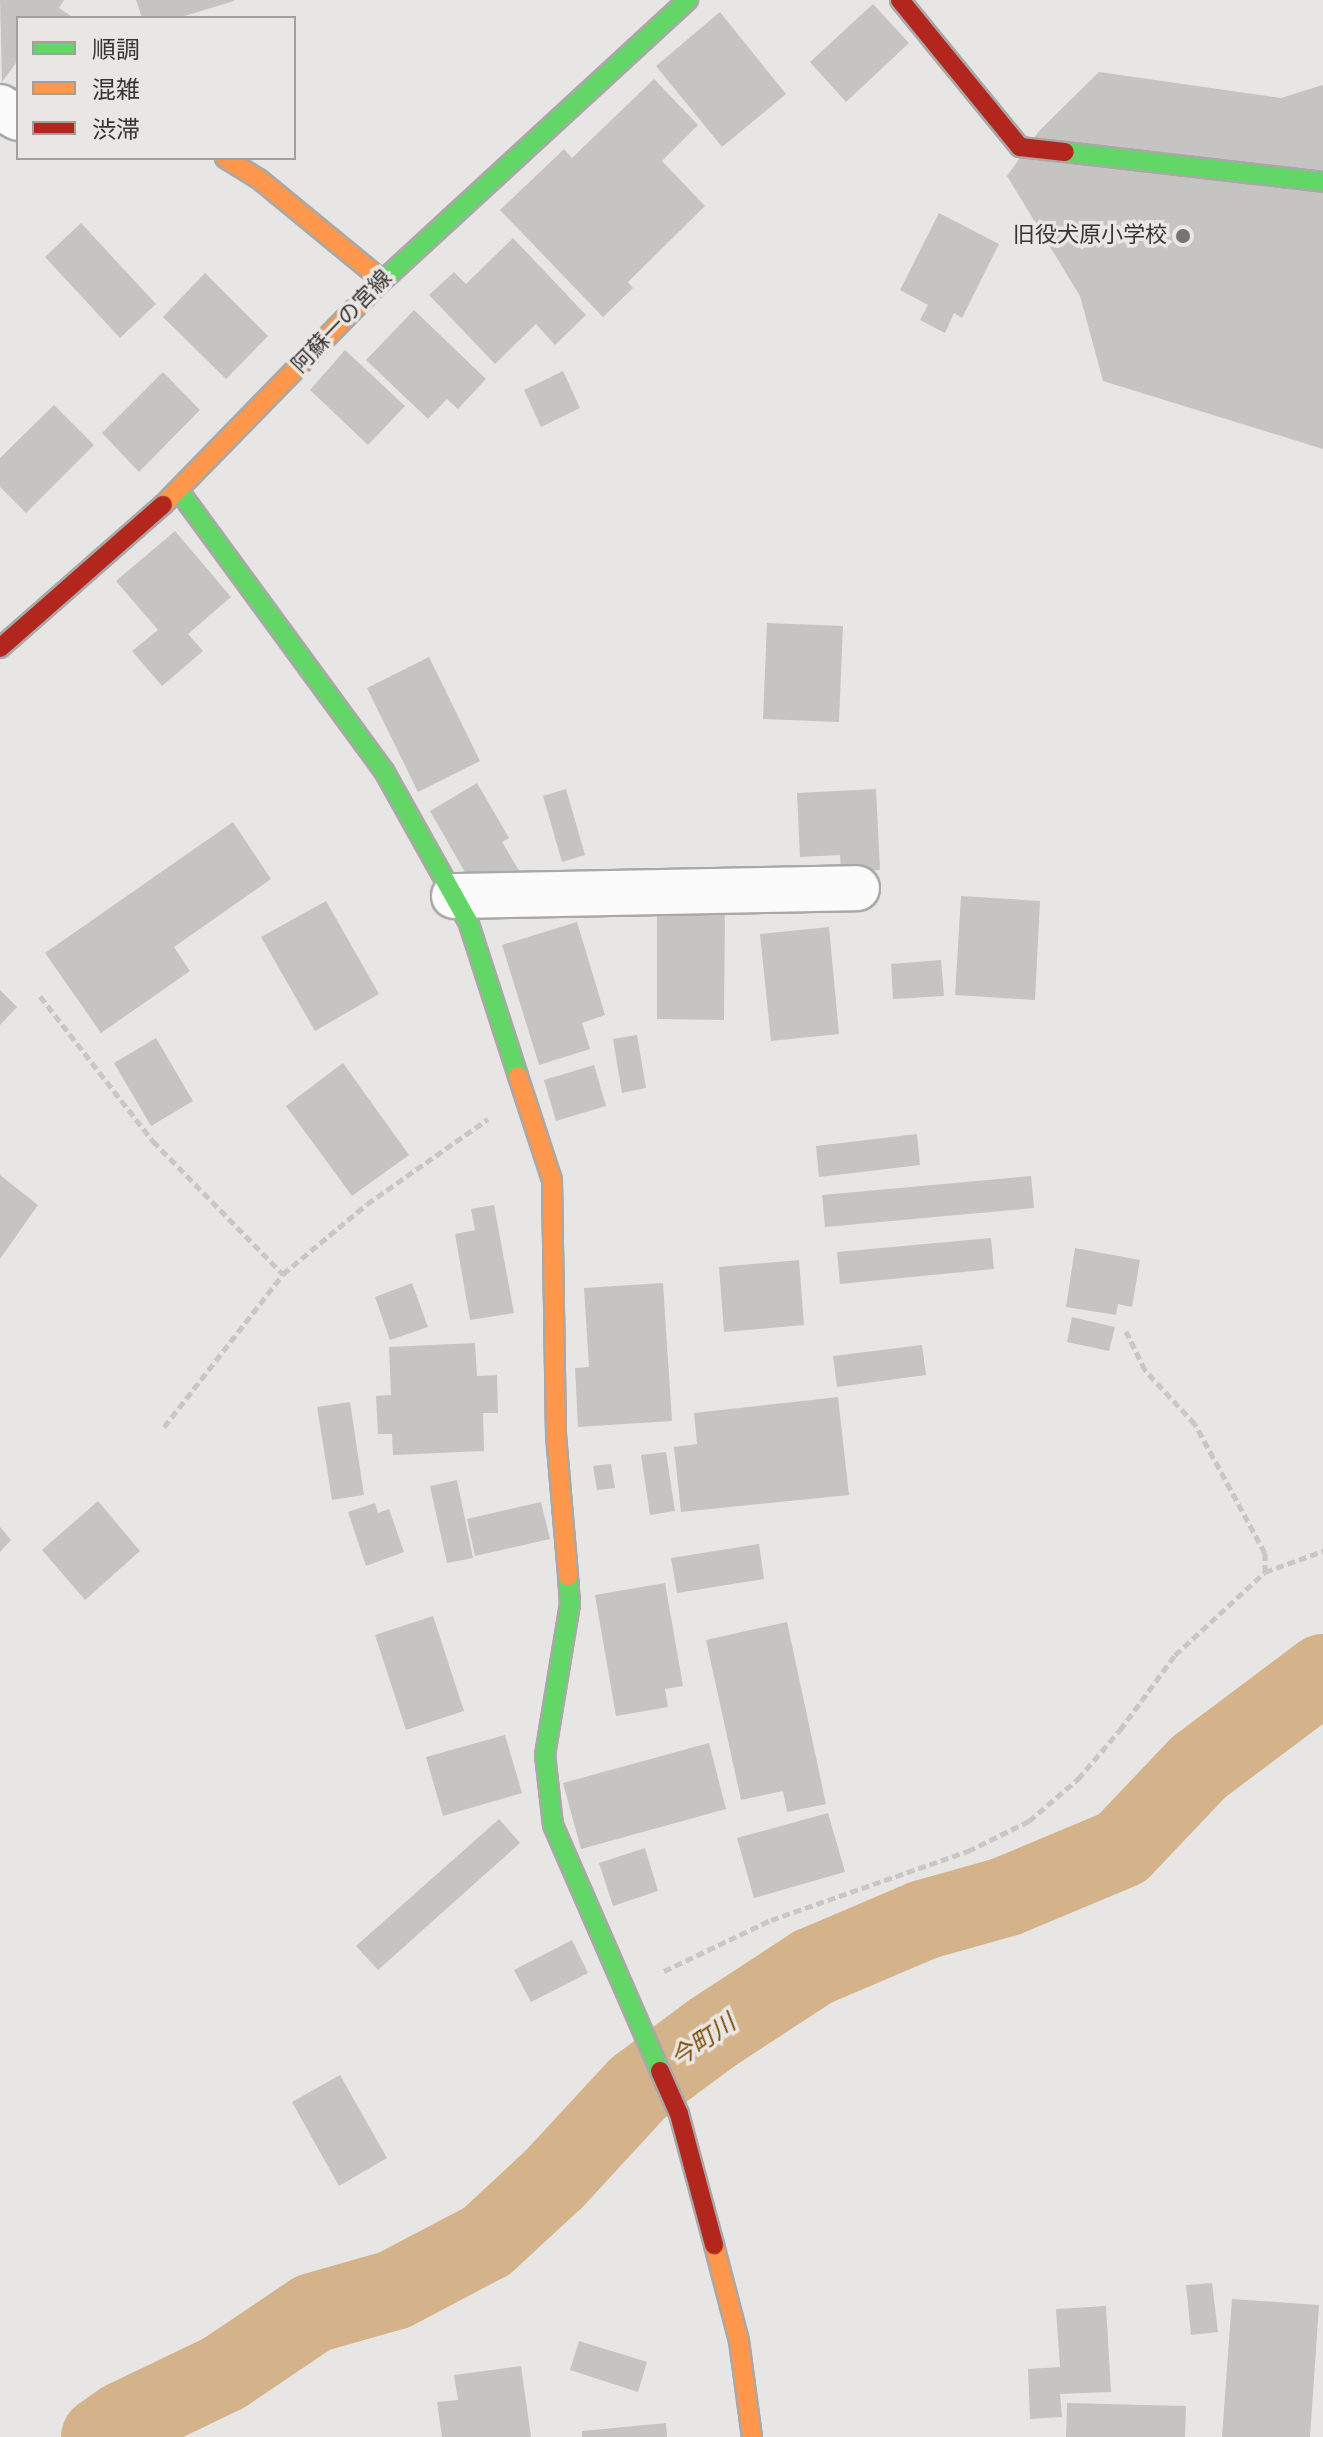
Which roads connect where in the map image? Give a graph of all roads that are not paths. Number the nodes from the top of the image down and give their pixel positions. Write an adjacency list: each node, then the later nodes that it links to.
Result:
1 (688, 0): 5 (street, 阿蘇一の宮線)
2 (900, 0): 4 (street)
3 (228, 160): 5 (street)
4 (1323, 182)
5 (382, 280): 6 (street, 阿蘇一の宮線)
6 (179, 491): 7 (street, 阿蘇一の宮線); 9 (street)
7 (0, 648)
8 (857, 888): 9 (street)
9 (454, 896): 10 (street)
10 (752, 2437)

